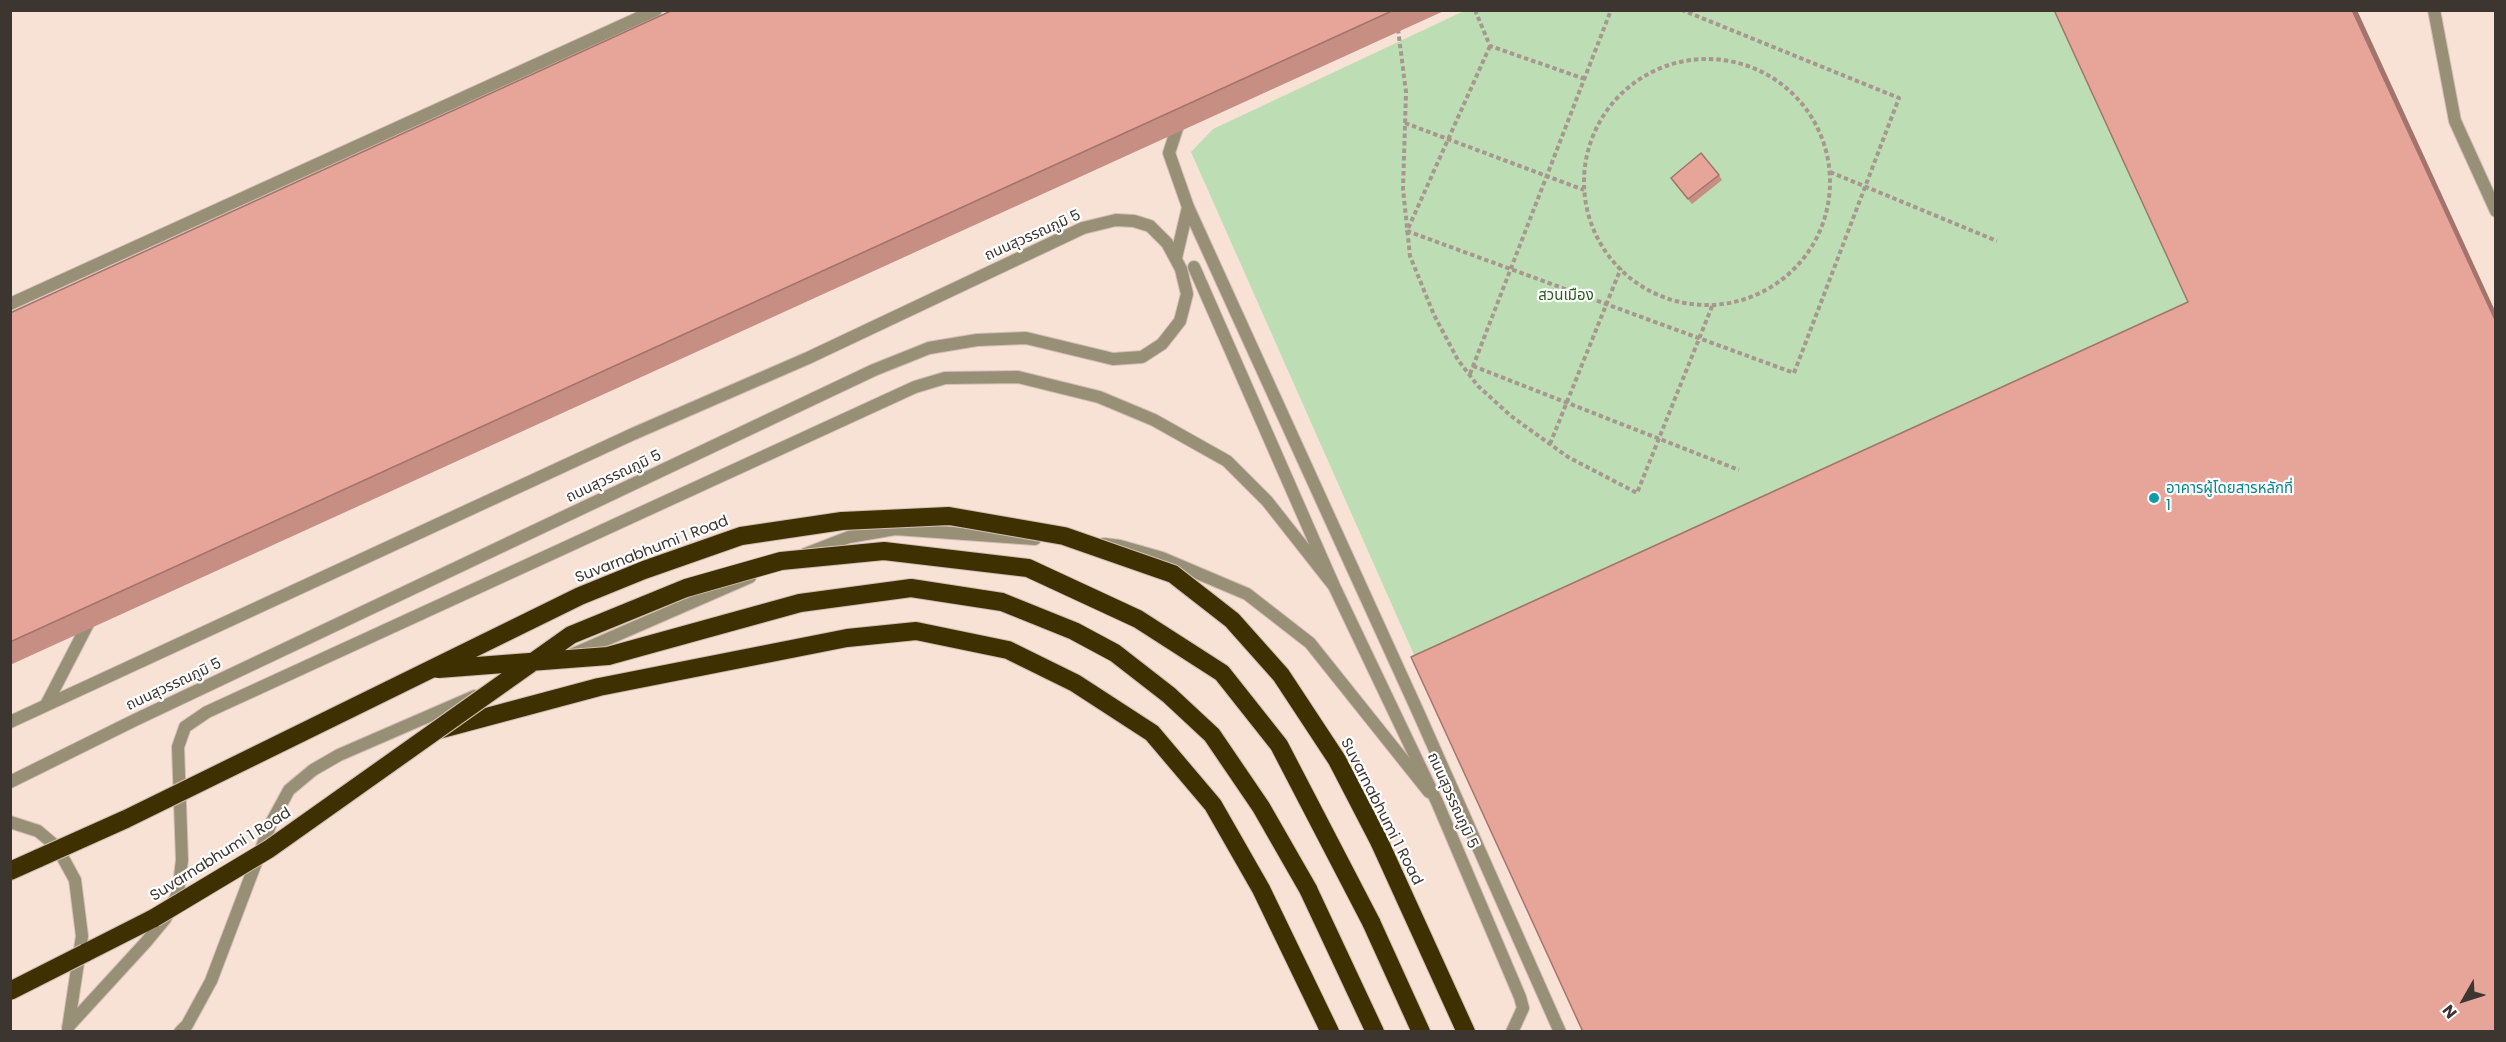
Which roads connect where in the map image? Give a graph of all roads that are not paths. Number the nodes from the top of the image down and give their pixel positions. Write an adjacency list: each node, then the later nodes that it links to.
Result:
1 (656, 10): 9 (street)
2 (2434, 10): 5 (street)
3 (1188, 106): 4 (street, ถนนสุวรรณภูมิ 5)
4 (1188, 207): 6 (street); 8 (street, ถนนสุวรรณภูมิ 5)
5 (2496, 211)
6 (1176, 258): 7 (street, ถนนสุวรรณภูมิ 5); 13 (street, ถนนสุวรรณภูมิ 5); 16 (street, ถนนสุวรรณภูมิ 5)
7 (1194, 267): 8 (street, ถนนสุวรรณภูมิ 5); 10 (street)
8 (1223, 280): 28 (street, ถนนสุวรรณภูมิ 5)
9 (10, 304)
10 (1334, 586): 17 (street, ถนนสุวรรณภูมิ 5); 21 (street)
11 (96, 607): 13 (street)
12 (428, 670): 19 (highway, Suvarnabhumi 1 Road, bridge); 24 (highway, Suvarnabhumi 1 Road, bridge); 26 (highway, Suvarnabhumi 1 Road, bridge)
13 (46, 705): 14 (street, ถนนสุวรรณภูมิ 5)
14 (10, 722)
15 (438, 730): 20 (highway, Suvarnabhumi 1 Road, bridge); 23 (highway, Suvarnabhumi 1 Road); 25 (highway, Suvarnabhumi 1 Road, bridge)
16 (10, 782)
17 (1437, 802): 22 (street); 27 (street, ถนนสุวรรณภูมิ 5)
18 (10, 822): 21 (street)
19 (10, 871)
20 (10, 991)
21 (68, 1029)
22 (180, 1032)
23 (1330, 1032)
24 (1375, 1032)
25 (1421, 1032)
26 (1466, 1032)
27 (1512, 1032)
28 (1560, 1032)

